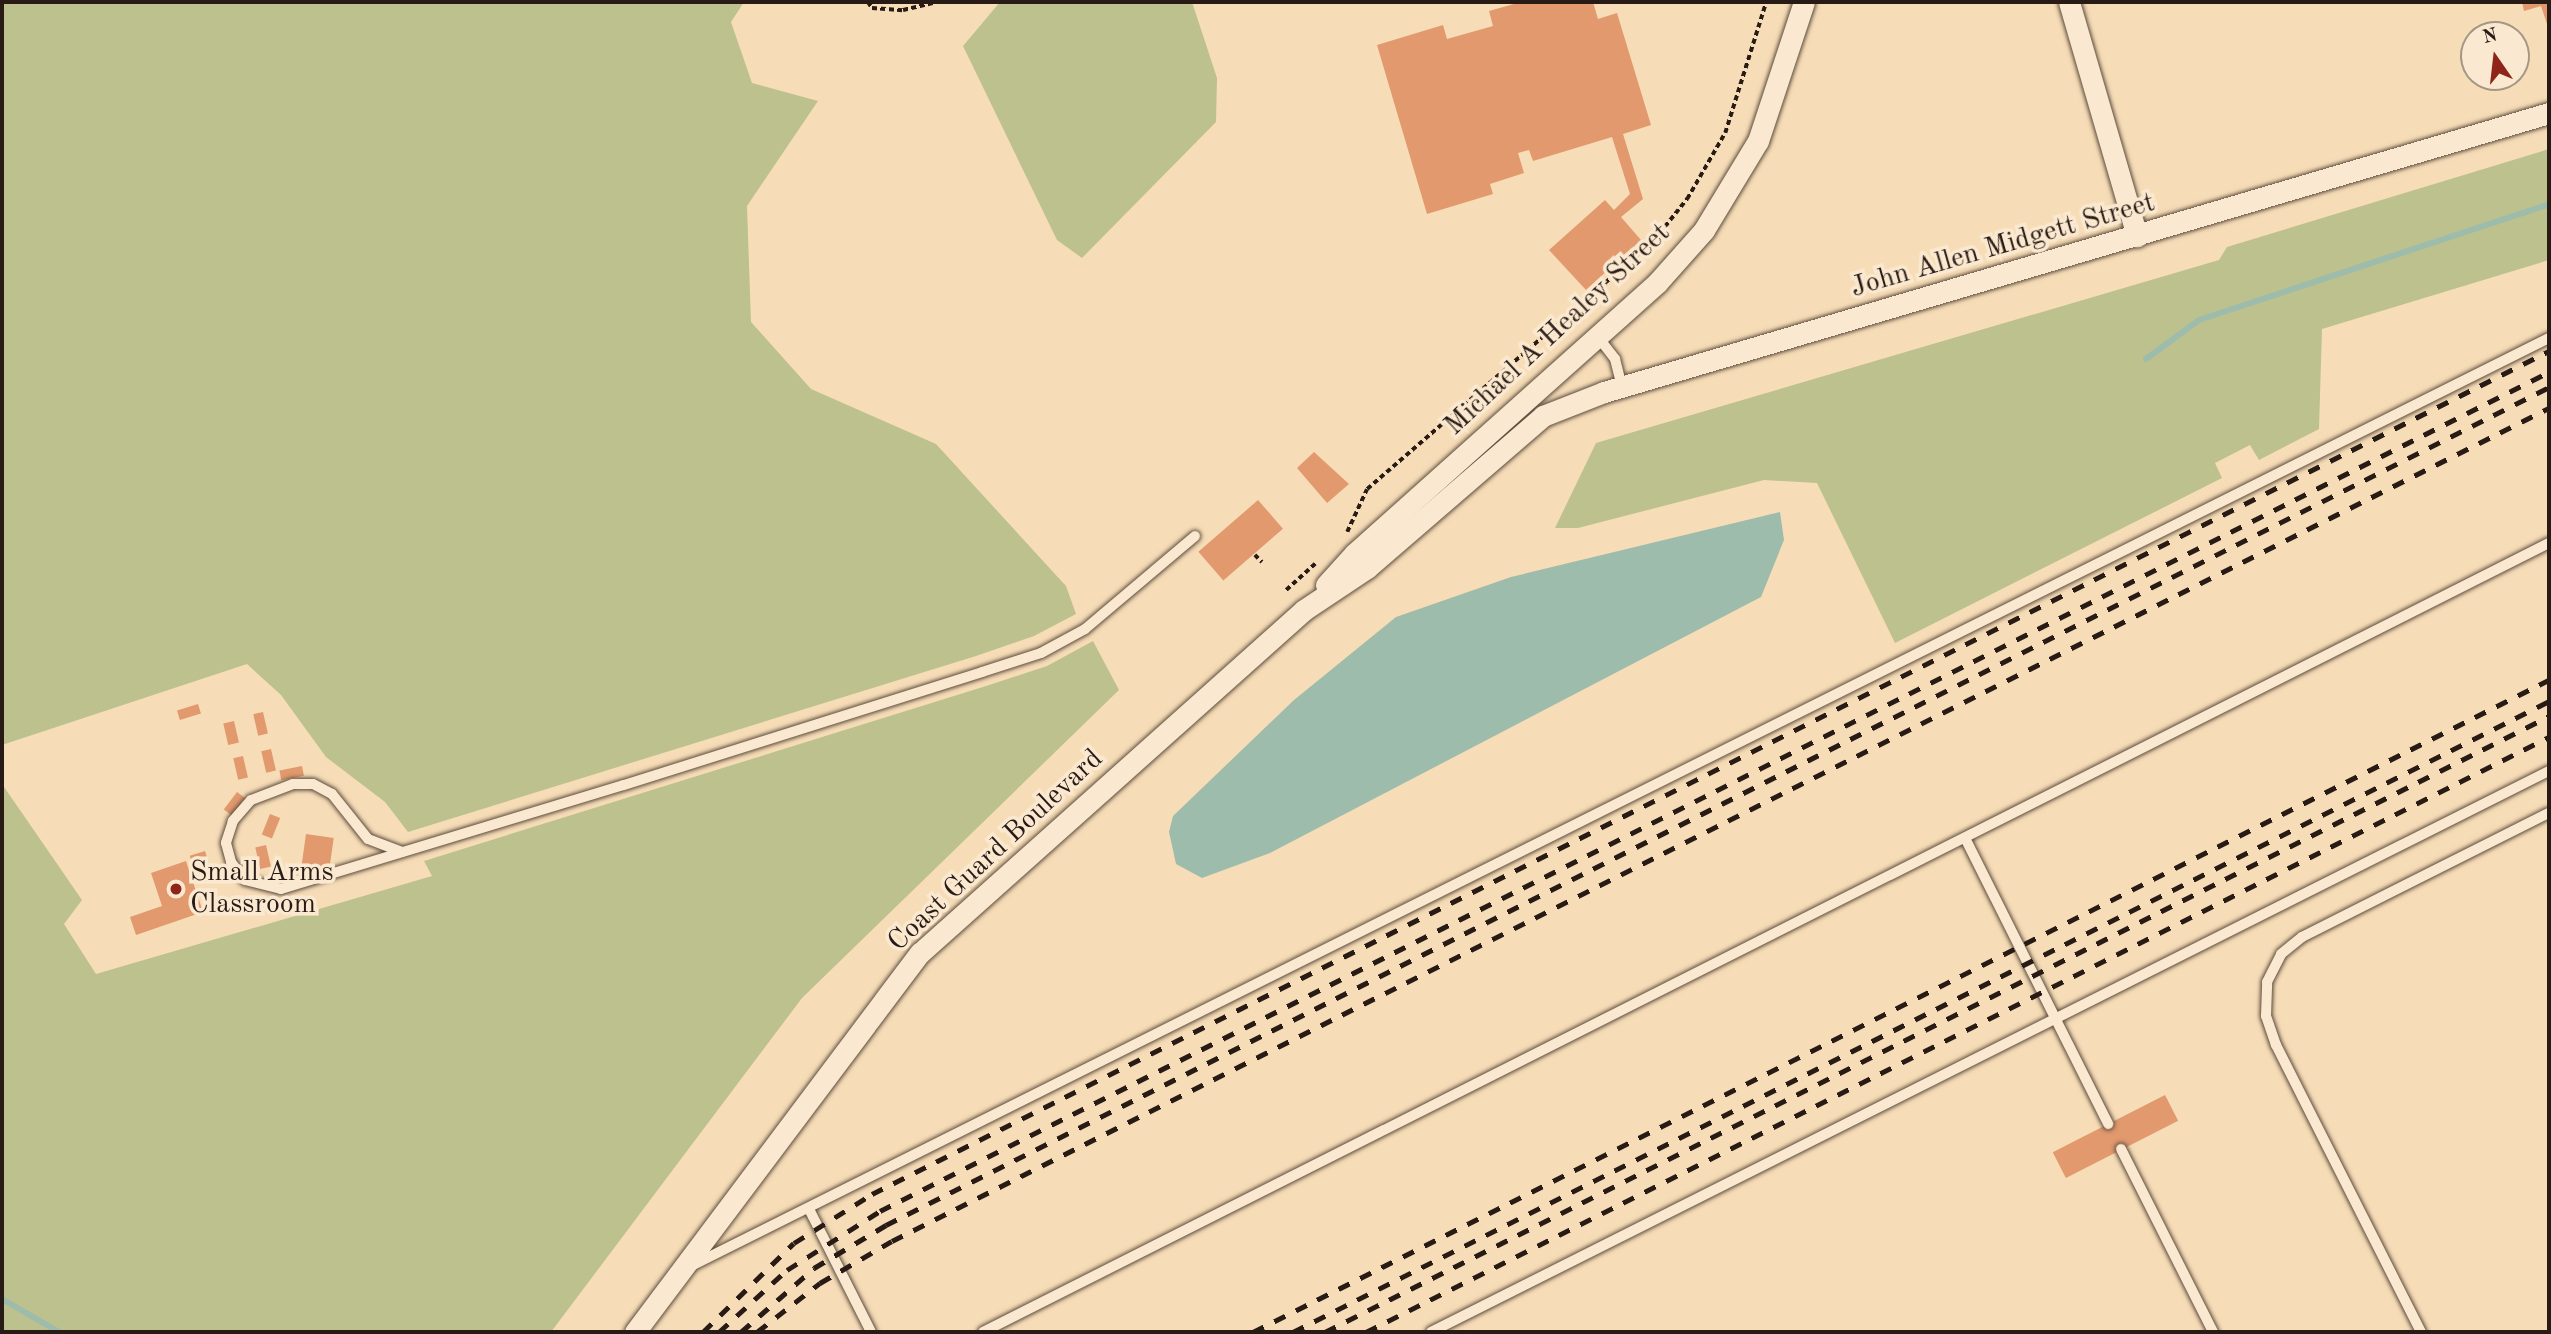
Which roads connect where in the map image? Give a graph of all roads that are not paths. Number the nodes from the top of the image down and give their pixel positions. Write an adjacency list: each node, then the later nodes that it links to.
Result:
1 (1804, 2): 5 (street, Michael A Healey Street)
2 (2069, 2): 4 (street)
3 (2549, 113): 4 (street, John Allen Midgett Street)
4 (2137, 236): 7 (street, John Allen Midgett Street)
5 (1598, 337): 7 (lane); 10 (street, Michael A Healey Street)
6 (2549, 338): 18 (lane)
7 (1622, 387): 10 (street, John Allen Midgett Street)
8 (1195, 536): 14 (lane)
9 (2549, 543): 13 (lane)
10 (1355, 553): 19 (street, Coast Guard Boulevard)
11 (2549, 771): 15 (lane)
12 (2549, 813): 20 (lane)
13 (1965, 838): 15 (lane); 23 (lane)
14 (402, 852): 14 (lane)
15 (2056, 1019): 16 (lane); 24 (lane)
16 (2108, 1124)
17 (2121, 1149): 25 (lane)
18 (809, 1209): 19 (lane); 22 (lane)
19 (681, 1271): 21 (street, Coast Guard Boulevard)
20 (2417, 1331)
21 (635, 1332)
22 (871, 1332)
23 (983, 1332)
24 (1430, 1332)
25 (2213, 1332)

